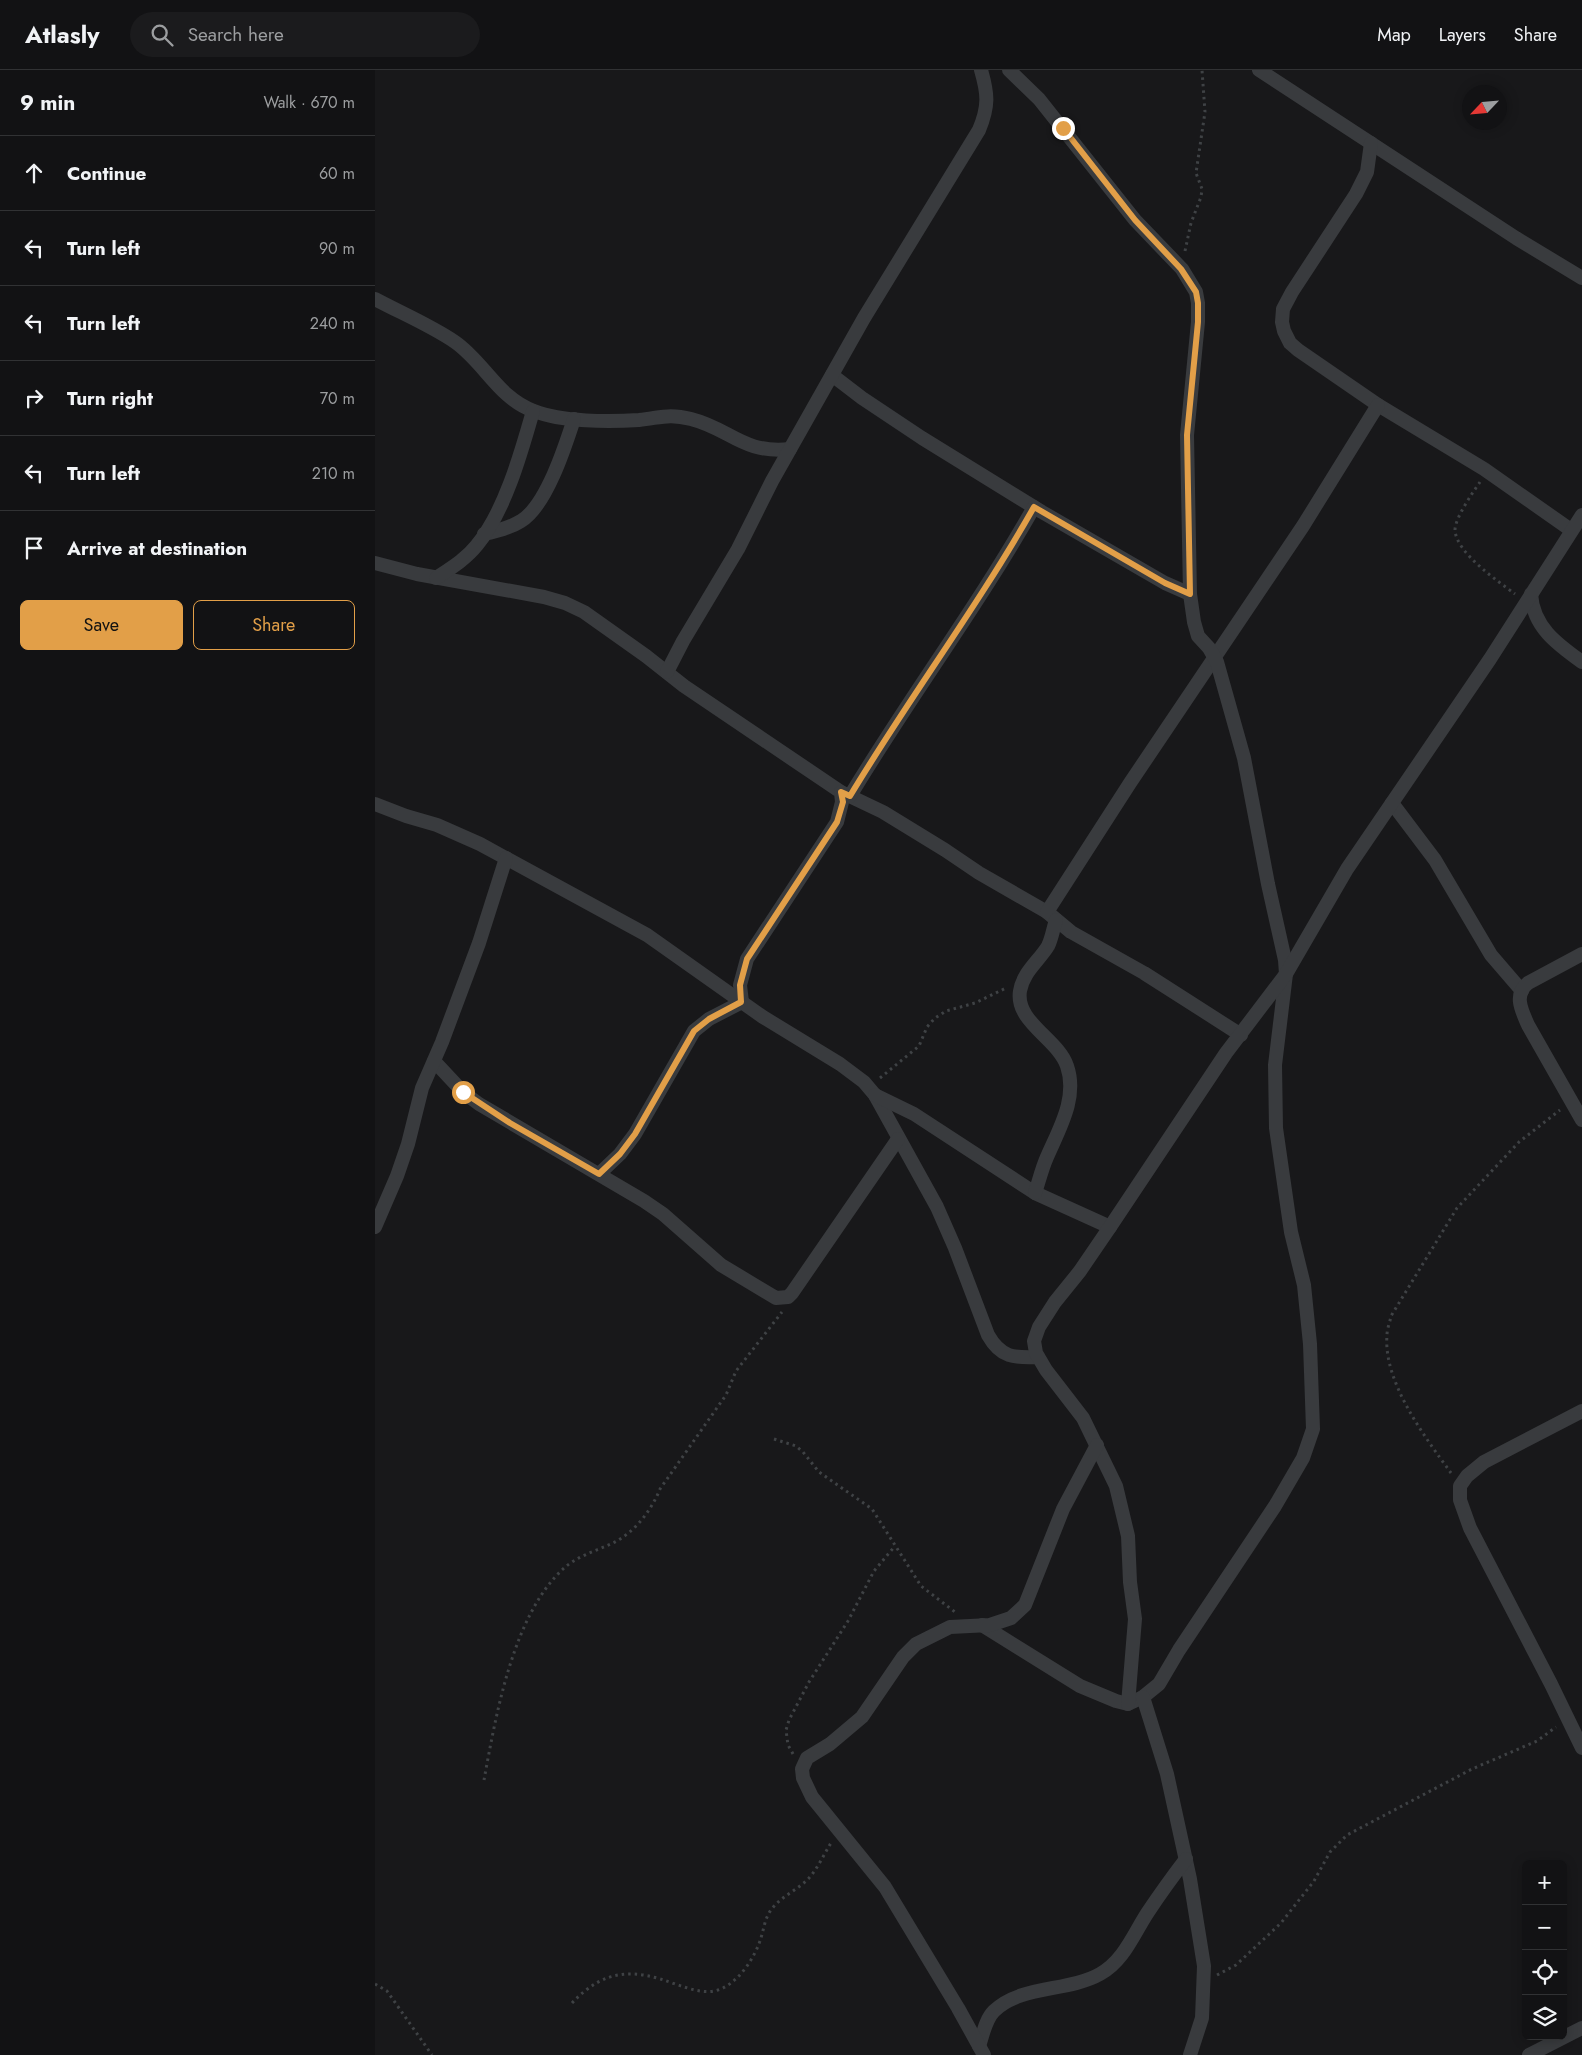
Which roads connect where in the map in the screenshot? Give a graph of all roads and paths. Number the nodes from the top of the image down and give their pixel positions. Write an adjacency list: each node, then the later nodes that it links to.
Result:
1 (981, 70): 9 (street)
2 (1009, 70): 6 (street)
3 (1202, 70): 6 (path)
4 (1259, 70): 5 (street)
5 (1371, 143): 7 (street); 10 (street)
6 (1181, 269): 21 (street)
7 (1582, 278)
8 (375, 299): 11 (street)
9 (832, 375): 13 (street); 15 (street)
10 (1378, 406): 14 (street); 23 (street)
11 (533, 411): 12 (street); 18 (street)
12 (574, 419): 13 (street); 18 (street)
13 (790, 449): 25 (street)
14 (1487, 471): 17 (street); 22 (path)
15 (1034, 507): 21 (street); 26 (street)
16 (1582, 515): 17 (street)
17 (1571, 530): 22 (street)
18 (484, 534): 20 (street)
19 (375, 563): 20 (street)
20 (436, 578): 25 (street)
21 (1190, 594): 23 (street)
22 (1528, 598): 24 (street); 27 (street)
23 (1215, 656): 30 (street); 32 (street)
24 (1582, 662)
25 (667, 672): 26 (street)
26 (845, 794): 30 (street); 35 (street)
27 (1391, 803): 32 (street); 34 (street)
28 (375, 804): 29 (street)
29 (506, 858): 35 (street); 37 (street)
30 (1051, 916): 33 (street); 36 (street)
31 (1582, 954): 34 (street)
32 (1286, 974): 36 (street); 54 (street)
33 (1024, 979): 38 (path); 43 (street)
34 (1522, 991): 39 (street)
35 (741, 1002): 38 (street); 42 (street)
36 (1241, 1035): 45 (street)
37 (434, 1061): 42 (street); 44 (street)
38 (872, 1091): 41 (street); 43 (street)
39 (1573, 1100): 40 (street); 51 (path)
40 (1582, 1120)
41 (898, 1138): 46 (street); 47 (street)
42 (599, 1174): 46 (street)
43 (1035, 1193): 45 (street)
44 (375, 1227)
45 (1110, 1227): 47 (street)
46 (788, 1296): 59 (path)
47 (1038, 1357): 50 (street)
48 (1582, 1412): 51 (street)
49 (774, 1439): 52 (path)
50 (1097, 1445): 53 (street); 55 (street)
51 (1461, 1486): 56 (street)
52 (895, 1546): 53 (path); 58 (path)
53 (977, 1626): 55 (street); 58 (street)
54 (1143, 1697): 55 (street); 61 (street)
55 (1128, 1704)
56 (1566, 1715): 57 (street); 62 (path)
57 (1582, 1748)
58 (803, 1769): 60 (street)
59 (484, 1780)
60 (839, 1829): 64 (path); 66 (street)
61 (1186, 1859): 62 (street); 66 (street)
62 (1204, 1982): 68 (street)
63 (375, 1984): 67 (path)
64 (572, 2003)
65 (1582, 2028): 69 (street)
66 (982, 2051)
67 (432, 2055)
68 (1190, 2055)
69 (1529, 2055)

